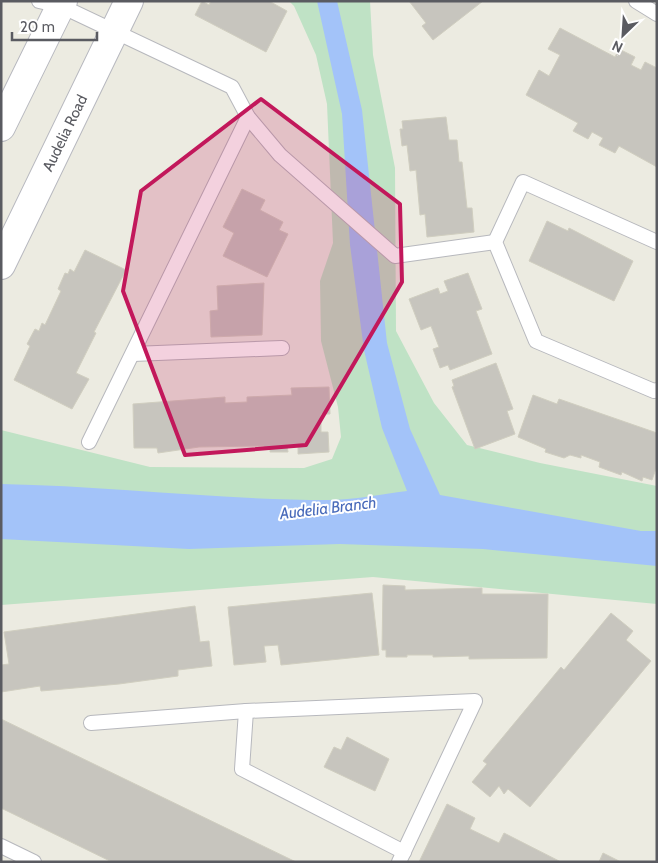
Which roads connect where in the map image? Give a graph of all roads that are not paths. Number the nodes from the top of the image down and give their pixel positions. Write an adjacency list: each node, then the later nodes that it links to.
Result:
1 (129, 1): 5 (main road, Audelia Road)
2 (636, 1): 4 (lane)
3 (54, 3): 5 (lane); 7 (main road)
4 (657, 14)
5 (115, 30): 6 (lane); 10 (main road, Audelia Road)
6 (248, 117): 8 (lane); 12 (lane)
7 (1, 127)
8 (495, 242): 9 (lane); 13 (lane)
9 (657, 242)
10 (1, 265)
11 (282, 348): 12 (lane)
12 (132, 354): 14 (lane)
13 (657, 390)
14 (89, 442)
15 (246, 711): 16 (lane); 18 (lane); 18 (lane)
16 (91, 723)
17 (1, 846): 19 (lane)
18 (402, 857)
19 (34, 862)

